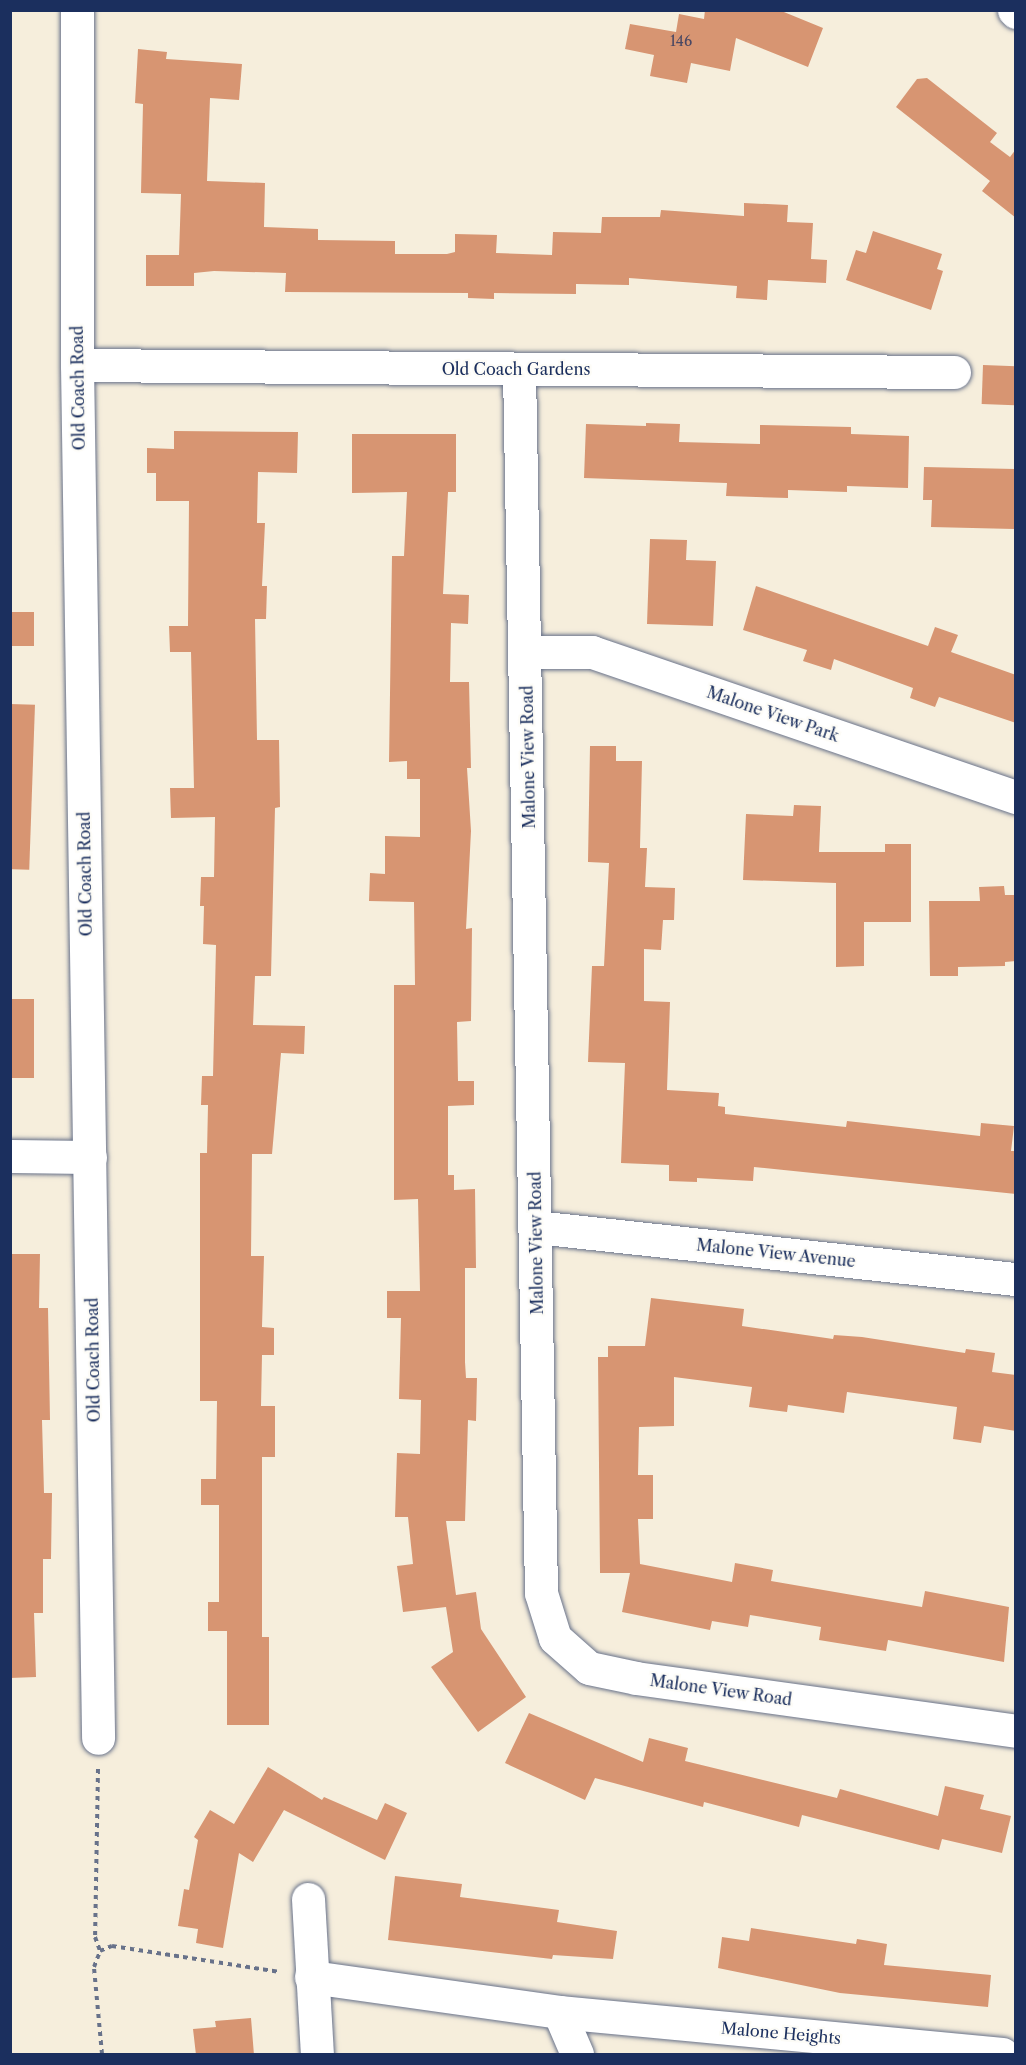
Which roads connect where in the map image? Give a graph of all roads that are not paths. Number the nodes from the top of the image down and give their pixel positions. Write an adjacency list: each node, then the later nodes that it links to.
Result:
1 (77, 10): 2 (street, Old Coach Road)
2 (77, 365): 3 (street, Old Coach Gardens); 8 (street, Old Coach Road)
3 (519, 369): 4 (street, Old Coach Gardens); 5 (street, Malone View Road)
4 (954, 372)
5 (526, 652): 6 (street, Malone View Park); 9 (street, Malone View Road)
6 (1016, 797)
7 (10, 1156): 8 (street)
8 (90, 1157): 12 (street, Old Coach Road)
9 (536, 1227): 10 (street, Malone View Avenue); 11 (street, Malone View Road)
10 (1016, 1279)
11 (1016, 1731)
12 (98, 1738)
13 (308, 1899): 14 (street)
14 (311, 1977): 15 (street, Malone Heights); 16 (street)
15 (559, 2012): 17 (street); 18 (street, Malone Heights)
16 (317, 2055)
17 (577, 2055)
18 (1002, 2055)

